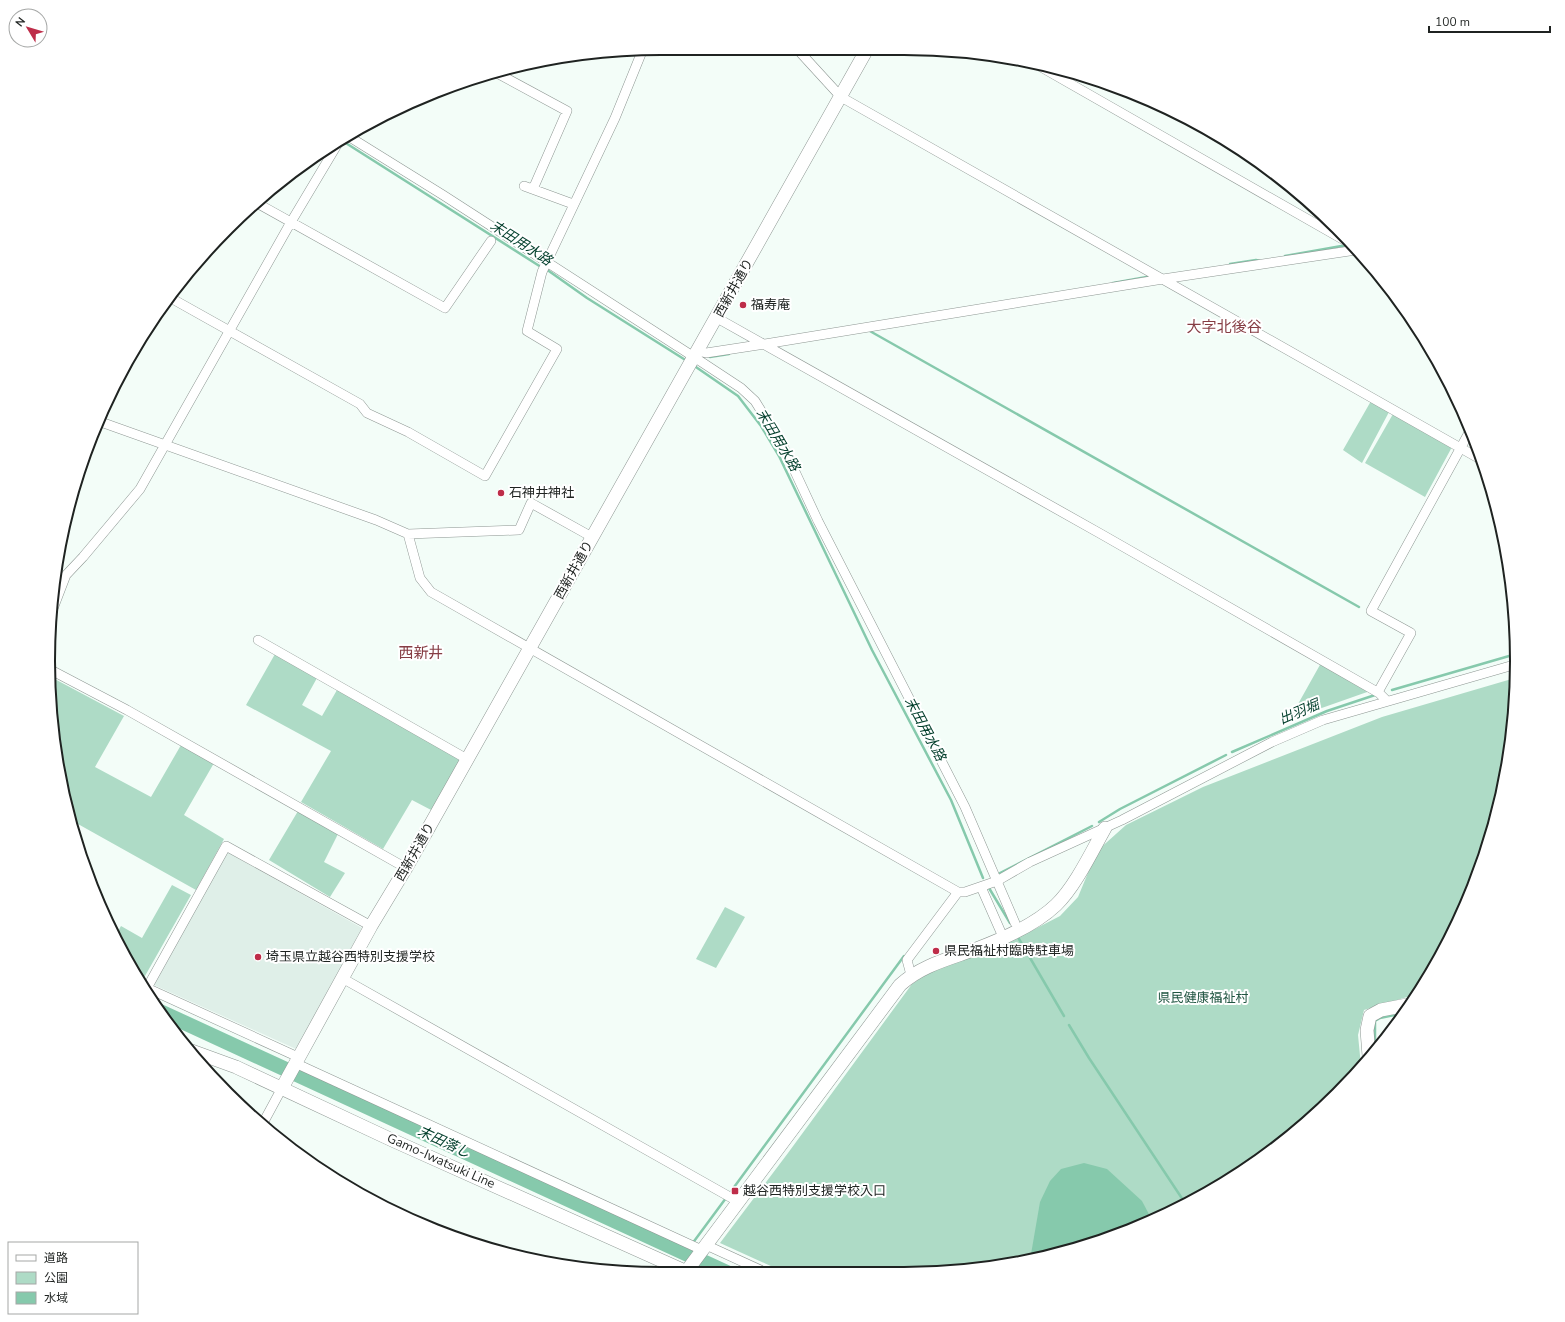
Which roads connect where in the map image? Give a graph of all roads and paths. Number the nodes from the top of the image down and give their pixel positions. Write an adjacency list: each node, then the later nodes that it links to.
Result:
1 (641, 55): 9 (street)
2 (803, 55): 6 (street)
3 (864, 55): 6 (street, 西新井通り)
4 (1054, 74): 12 (street)
5 (504, 76): 9 (street)
6 (841, 97): 16 (street); 18 (street, 西新井通り)
7 (353, 139): 15 (street)
8 (333, 151): 11 (street)
9 (573, 204): 15 (street)
10 (261, 205): 11 (street)
11 (291, 222): 13 (street); 19 (street)
12 (1336, 236)
13 (491, 241)
14 (1351, 251): 16 (street)
15 (547, 262): 19 (street); 21 (street)
16 (1163, 279): 20 (street); 25 (street)
17 (174, 300): 19 (street)
18 (717, 318): 20 (street); 21 (street, 西新井通り)
19 (230, 331): 24 (street)
20 (765, 344): 21 (street); 34 (street)
21 (696, 354): 28 (street, 西新井通り); 39 (street)
22 (104, 423): 24 (street)
23 (1467, 437): 25 (street)
24 (164, 446): 27 (street); 29 (street)
25 (1461, 448): 26 (street); 34 (street)
26 (1474, 456)
27 (408, 534): 28 (street); 31 (street)
28 (592, 537): 31 (street, 西新井通り)
29 (59, 594)
30 (258, 640): 36 (street)
31 (530, 648): 36 (street, 西新井通り); 41 (street)
32 (1510, 666): 35 (street)
33 (55, 673): 38 (street)
34 (1378, 692): 35 (street)
35 (1387, 701): 37 (street)
36 (468, 759): 38 (street, 西新井通り)
37 (1106, 828): 39 (street); 44 (street)
38 (406, 868): 43 (street, 西新井通り)
39 (997, 881): 40 (street); 42 (street)
40 (981, 887): 41 (street); 44 (street)
41 (958, 892): 45 (street)
42 (1015, 923)
43 (372, 926): 46 (street, 西新井通り); 47 (street)
44 (1003, 937): 45 (street)
45 (911, 975): 55 (street)
46 (342, 978): 52 (street, 西新井通り); 55 (street)
47 (149, 985)
48 (152, 991): 52 (street)
49 (1402, 1006): 50 (street)
50 (1369, 1050)
51 (199, 1053): 53 (street, Gamo-Iwatsuki Line)
52 (297, 1060): 53 (street, 西新井通り); 56 (street)
53 (282, 1088): 54 (street); 57 (street, Gamo-Iwatsuki Line)
54 (265, 1120)
55 (737, 1201): 56 (street)
56 (704, 1248): 58 (street); 59 (street)
57 (673, 1267)
58 (690, 1267)
59 (752, 1267)

